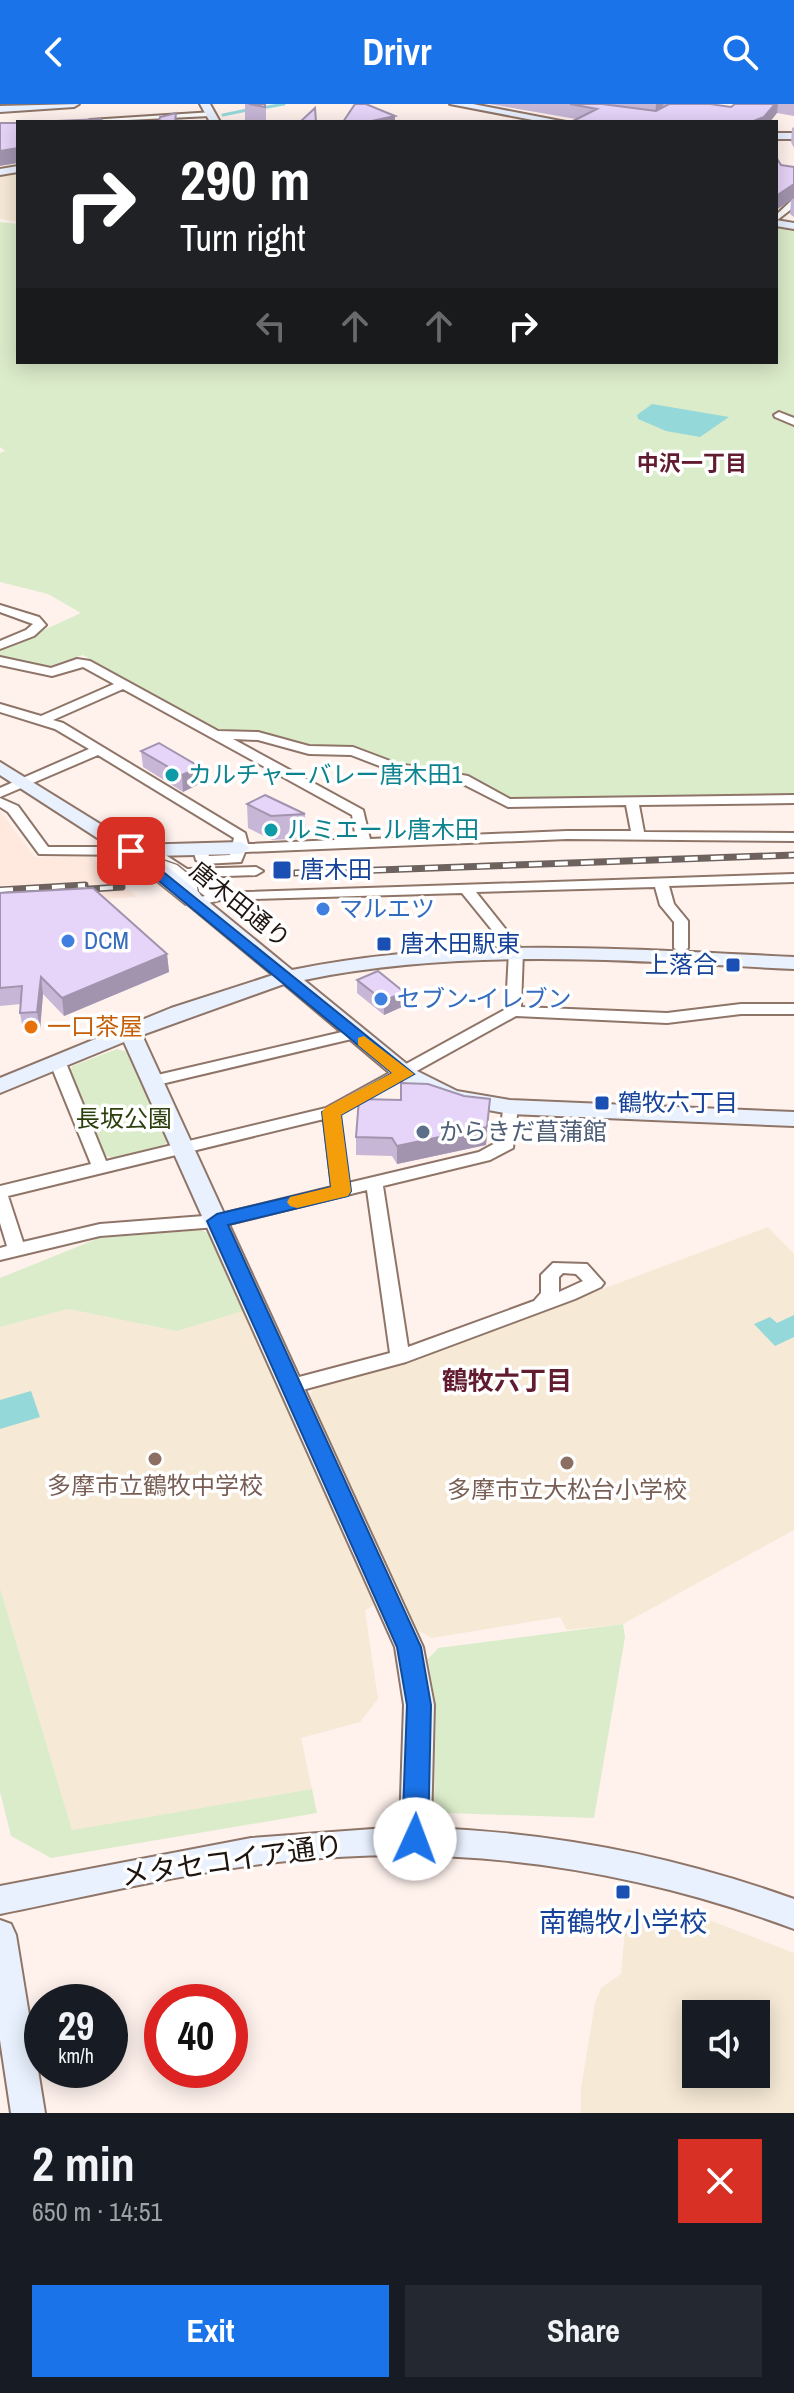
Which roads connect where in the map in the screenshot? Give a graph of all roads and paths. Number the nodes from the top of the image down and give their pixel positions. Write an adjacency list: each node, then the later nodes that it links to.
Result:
1 (16, 104): 4 (street)
2 (74, 104): 4 (street)
3 (455, 104): 7 (street)
4 (0, 107)
5 (210, 113): 6 (street)
6 (117, 120)
7 (549, 120)
8 (794, 203): 9 (street)
9 (778, 219)
10 (779, 415): 11 (street)
11 (794, 422)
12 (0, 608): 13 (street)
13 (0, 645)
14 (0, 661): 15 (street)
15 (124, 684): 17 (street); 18 (street)
16 (0, 708): 17 (street)
17 (43, 720): 19 (street)
18 (214, 735): 24 (street); 28 (street)
19 (98, 750): 21 (street); 29 (street)
20 (0, 767): 21 (street, 唐木田通り)
21 (25, 782): 22 (street); 30 (street, 唐木田通り)
22 (0, 793)
23 (794, 799): 24 (street)
24 (632, 801): 26 (street)
25 (0, 802): 30 (street)
26 (638, 834): 27 (street); 28 (street)
27 (794, 837)
28 (364, 844): 29 (street)
29 (241, 848): 30 (street)
30 (149, 857): 32 (street); 36 (street, 唐木田通り, bridge)
31 (256, 871): 32 (street)
32 (183, 873): 36 (street)
33 (794, 878): 34 (street)
34 (661, 882): 35 (street); 38 (street)
35 (466, 889): 36 (street); 37 (street)
36 (200, 898): 41 (street, 唐木田通り)
37 (512, 946): 38 (street); 40 (street); 41 (street); 43 (street)
38 (681, 948): 39 (street)
39 (794, 953)
40 (794, 963)
41 (282, 973): 44 (street); 45 (street, 唐木田通り); 47 (street)
42 (794, 1009): 43 (street)
43 (513, 1011): 48 (street)
44 (131, 1034): 46 (street); 49 (street)
45 (355, 1034): 48 (street, 唐木田通り); 49 (street)
46 (58, 1063): 50 (street); 55 (street)
47 (0, 1073)
48 (405, 1074): 51 (street, 唐木田通り); 52 (street)
49 (153, 1081): 54 (street)
50 (0, 1086)
51 (510, 1107): 53 (street, 唐木田通り); 56 (street)
52 (331, 1112): 54 (street); 57 (street)
53 (794, 1119)
54 (185, 1149): 55 (street); 59 (street)
55 (101, 1168): 58 (street)
56 (374, 1183): 57 (street); 62 (street)
57 (341, 1191): 59 (street)
58 (0, 1194): 60 (street)
59 (217, 1221): 60 (street); 63 (street)
60 (8, 1252)
61 (541, 1305): 62 (street)
62 (400, 1357): 63 (street)
63 (291, 1386): 64 (street)
64 (415, 1839): 65 (street, メタセコイア通り); 66 (street, メタセコイア通り)
65 (0, 1900)
66 (794, 1914)
67 (0, 1935): 68 (street)
68 (28, 2113)

